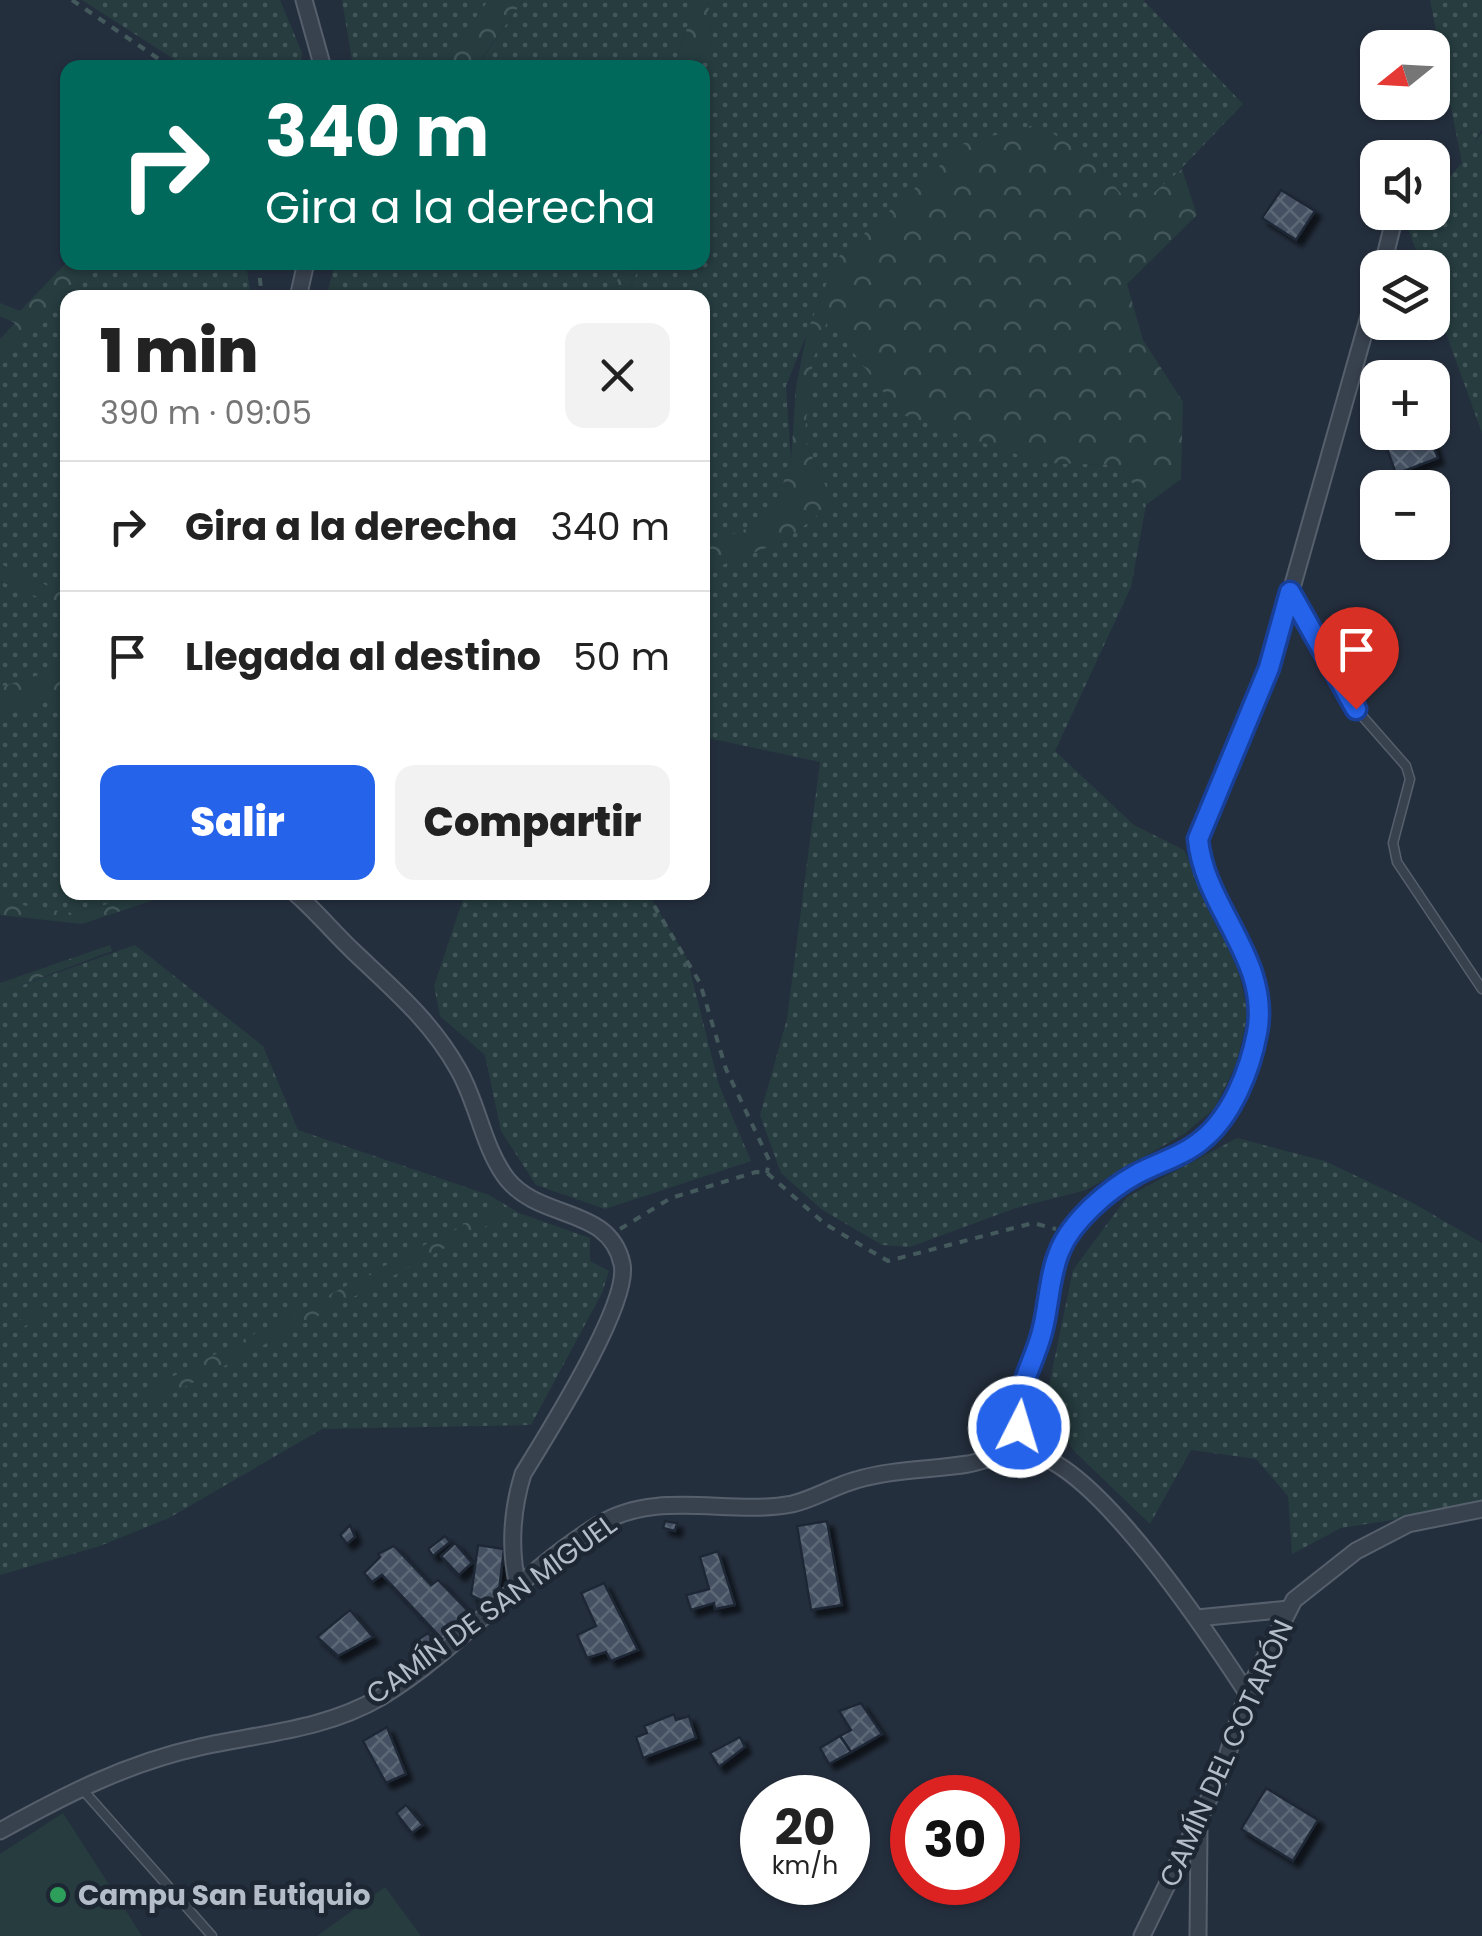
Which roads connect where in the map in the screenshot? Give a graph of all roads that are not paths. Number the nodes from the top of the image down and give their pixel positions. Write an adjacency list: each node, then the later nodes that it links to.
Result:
1 (304, 0): 2 (street)
2 (322, 60)
3 (1362, 340): 4 (street)
4 (1290, 592): 6 (lane); 7 (street)
5 (302, 900): 9 (street)
6 (1482, 989)
7 (1030, 1453): 9 (street, CAMÍN DE SAN MIGUEL); 11 (street)
8 (1482, 1509): 10 (street, CAMÍN DEL COTARÓN)
9 (518, 1586): 13 (street, CAMÍN DE SAN MIGUEL)
10 (1289, 1608): 11 (street); 12 (street, CAMÍN DEL COTARÓN)
11 (1196, 1618): 12 (street)
12 (1247, 1692): 14 (street, CAMÍN DEL COTARÓN)
13 (80, 1787): 15 (street, CAMÍN DE SAN MIGUEL); 16 (lane)
14 (1200, 1818): 17 (street, CAMÍN DEL COTARÓN); 18 (street)
15 (0, 1831)
16 (212, 1936)
17 (1142, 1936)
18 (1198, 1936)

